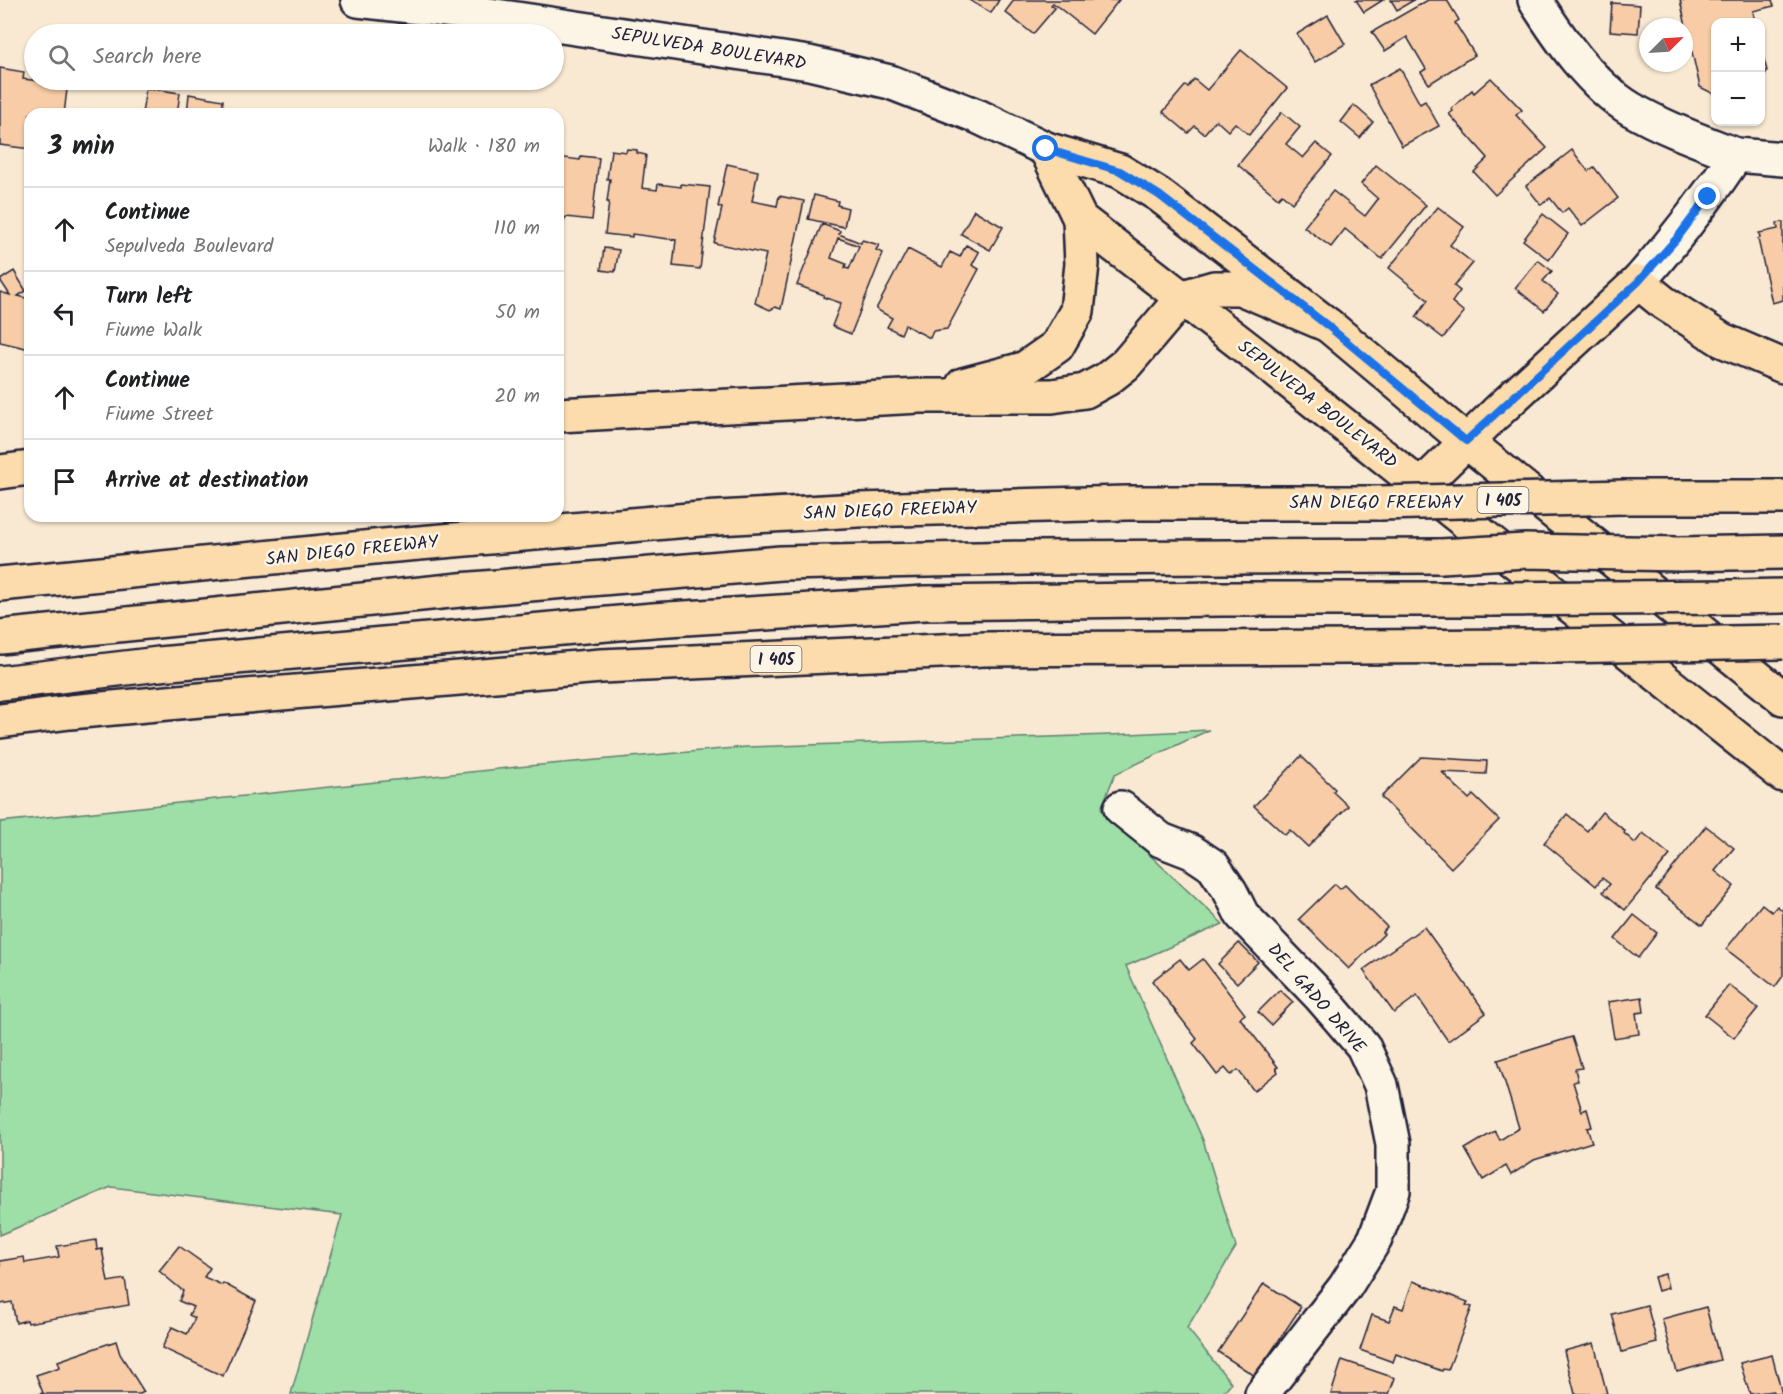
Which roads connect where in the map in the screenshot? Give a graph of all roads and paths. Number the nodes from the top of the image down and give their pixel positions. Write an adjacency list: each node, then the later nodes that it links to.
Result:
1 (358, 0): 3 (street, SEPULVEDA BOULEVARD)
2 (1534, 0): 5 (street)
3 (490, 8): 4 (street, SEPULVEDA BOULEVARD)
4 (1046, 149): 7 (main road, SEPULVEDA BOULEVARD); 10 (main road, SEPULVEDA BOULEVARD)
5 (1736, 154): 6 (street); 8 (street)
6 (1783, 159)
7 (1080, 219): 9 (main road, SEPULVEDA BOULEVARD); 12 (main road)
8 (1638, 282): 11 (main road); 14 (main road)
9 (1183, 297): 10 (main road); 12 (main road); 17 (main road, SEPULVEDA BOULEVARD)
10 (1328, 326): 14 (main road, SEPULVEDA BOULEVARD)
11 (1783, 366)
12 (921, 396): 13 (main road)
13 (564, 415)
14 (1466, 441): 17 (main road); 25 (main road, SEPULVEDA BOULEVARD)
15 (24, 469): 16 (main road)
16 (0, 472)
17 (1420, 486): 27 (main road, SEPULVEDA BOULEVARD)
18 (1783, 497): 20 (main road, SAN DIEGO FREEWAY / I 405, bridge)
19 (1783, 552): 22 (main road, bridge)
20 (0, 584)
21 (1783, 596): 24 (main road, bridge)
22 (0, 636)
23 (1783, 642): 26 (main road, I 405, bridge)
24 (0, 683)
25 (1783, 698)
26 (0, 722)
27 (1783, 775)
28 (1121, 808): 29 (street, DEL GADO DRIVE)
29 (1262, 1394)

